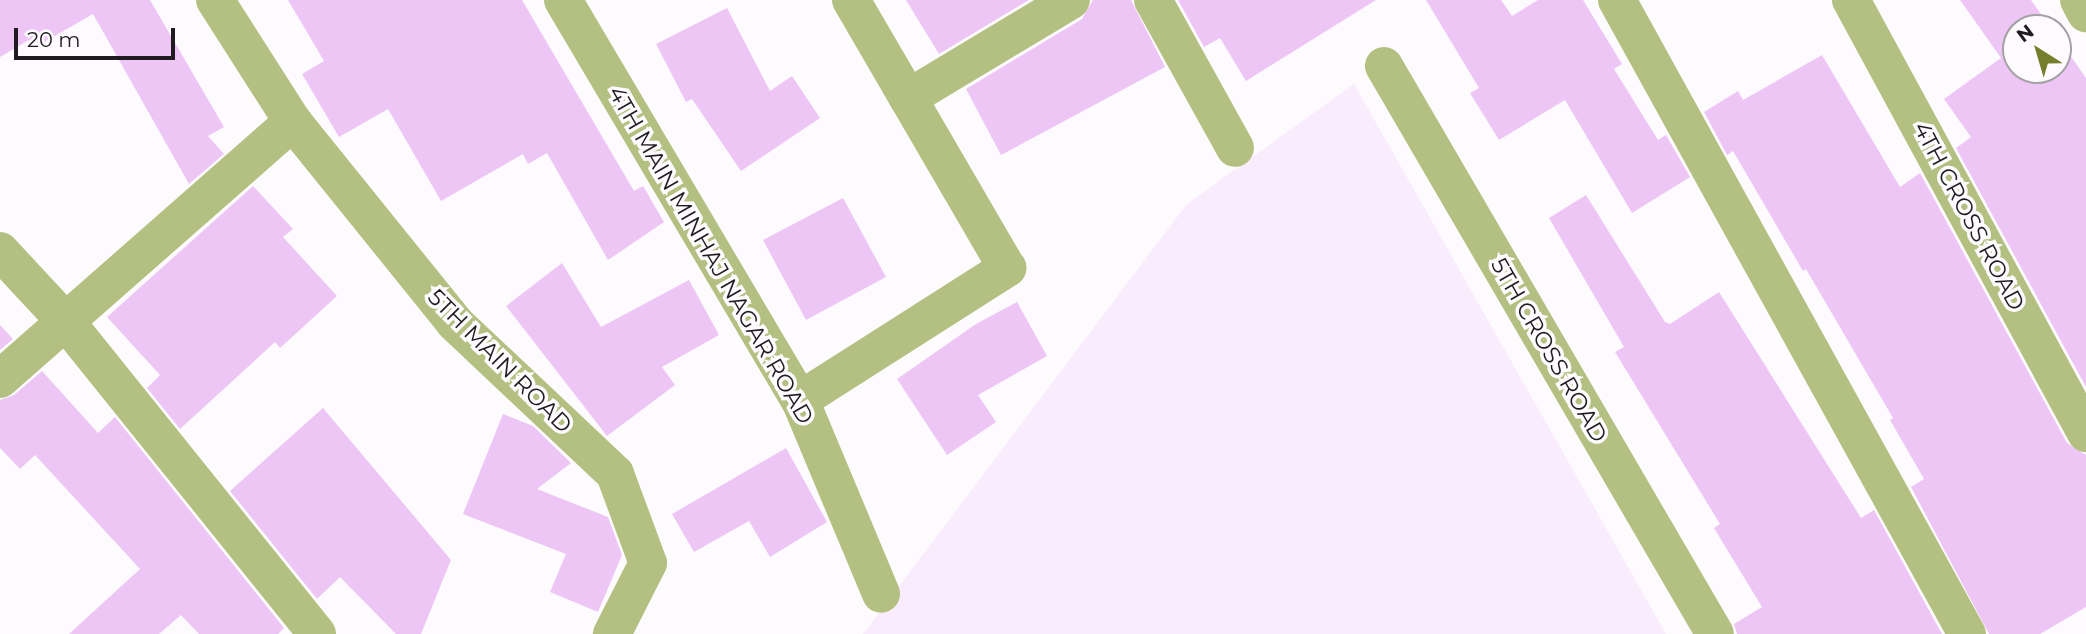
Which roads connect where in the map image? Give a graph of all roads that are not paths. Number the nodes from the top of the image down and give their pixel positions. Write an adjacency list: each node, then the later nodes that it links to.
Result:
1 (215, 0): 12 (street, 5TH MAIN ROAD)
2 (563, 0): 17 (street, 4TH MAIN MINHAJ NAGAR ROAD)
3 (851, 0): 11 (street)
4 (1071, 0): 11 (street)
5 (1153, 0): 13 (street)
6 (1618, 0): 23 (street)
7 (1851, 0): 18 (street, 4TH CROSS ROAD)
8 (2079, 0): 9 (street)
9 (2086, 13)
10 (1384, 66): 22 (street, 5TH CROSS ROAD)
11 (908, 98): 17 (street)
12 (293, 122): 15 (street); 21 (street, 5TH MAIN ROAD)
13 (1235, 148)
14 (0, 251): 15 (street)
15 (67, 323): 16 (street); 20 (street)
16 (0, 379)
17 (800, 400): 19 (street, 4TH MAIN MINHAJ NAGAR ROAD)
18 (2086, 432)
19 (881, 594)
20 (317, 634)
21 (612, 634)
22 (1715, 634)
23 (1967, 634)

